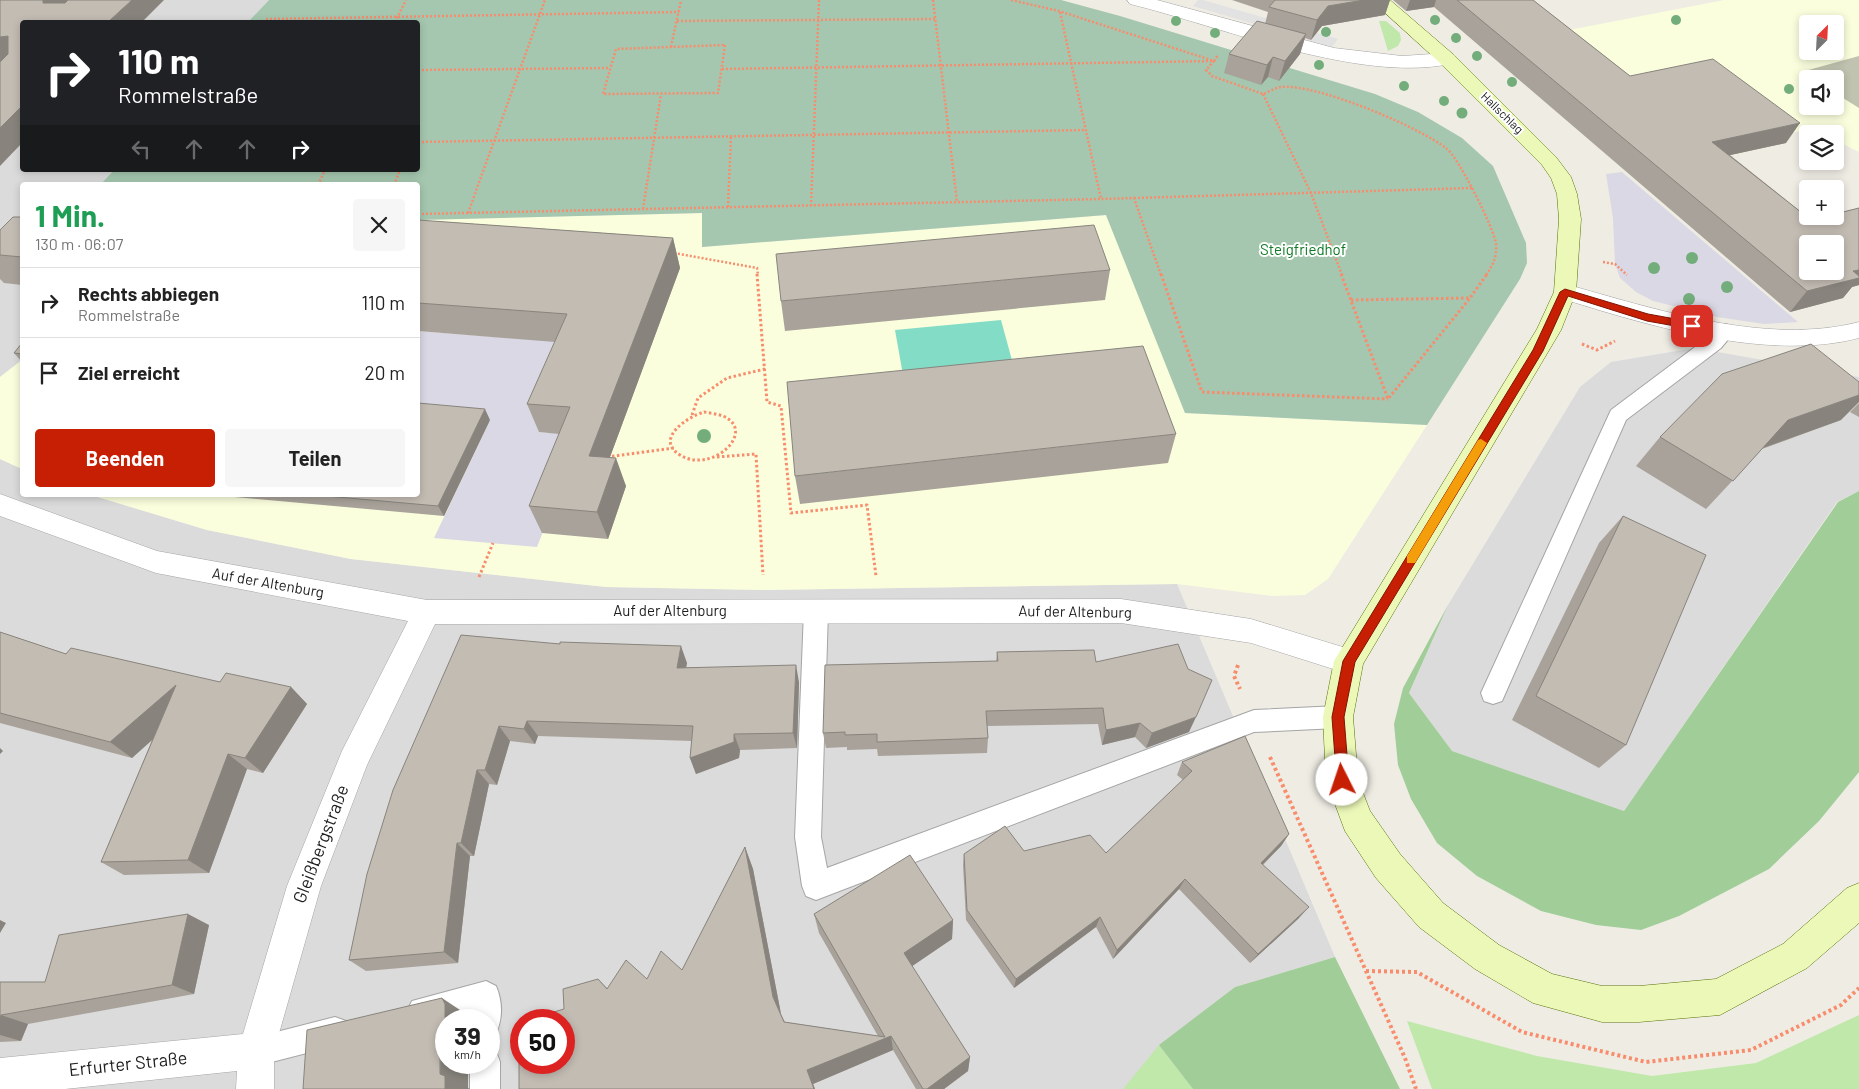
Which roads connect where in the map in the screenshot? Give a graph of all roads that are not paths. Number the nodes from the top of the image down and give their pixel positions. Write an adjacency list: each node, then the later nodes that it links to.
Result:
1 (1136, 0): 3 (street)
2 (1380, 0): 3 (main road, Hallschlag)
3 (1447, 59): 4 (main road, Hallschlag)
4 (1565, 292): 6 (street); 10 (main road, Hallschlag)
5 (1859, 330): 6 (street)
6 (1726, 331): 11 (lane)
7 (0, 505): 9 (street, Auf der Altenburg)
8 (816, 611): 9 (street, Auf der Altenburg); 10 (street, Auf der Altenburg); 12 (lane)
9 (428, 612): 17 (street, Gleißbergstraße)
10 (1349, 661): 12 (main road)
11 (1493, 693)
12 (1338, 717): 13 (main road)
13 (1859, 900)
14 (486, 1009): 15 (lane)
15 (400, 1017)
16 (361, 1026): 17 (lane)
17 (256, 1051): 19 (street, Erfurter Straße); 20 (street, Gleißbergstraße)
18 (485, 1074): 21 (lane)
19 (0, 1077)
20 (255, 1089)
21 (485, 1089)

